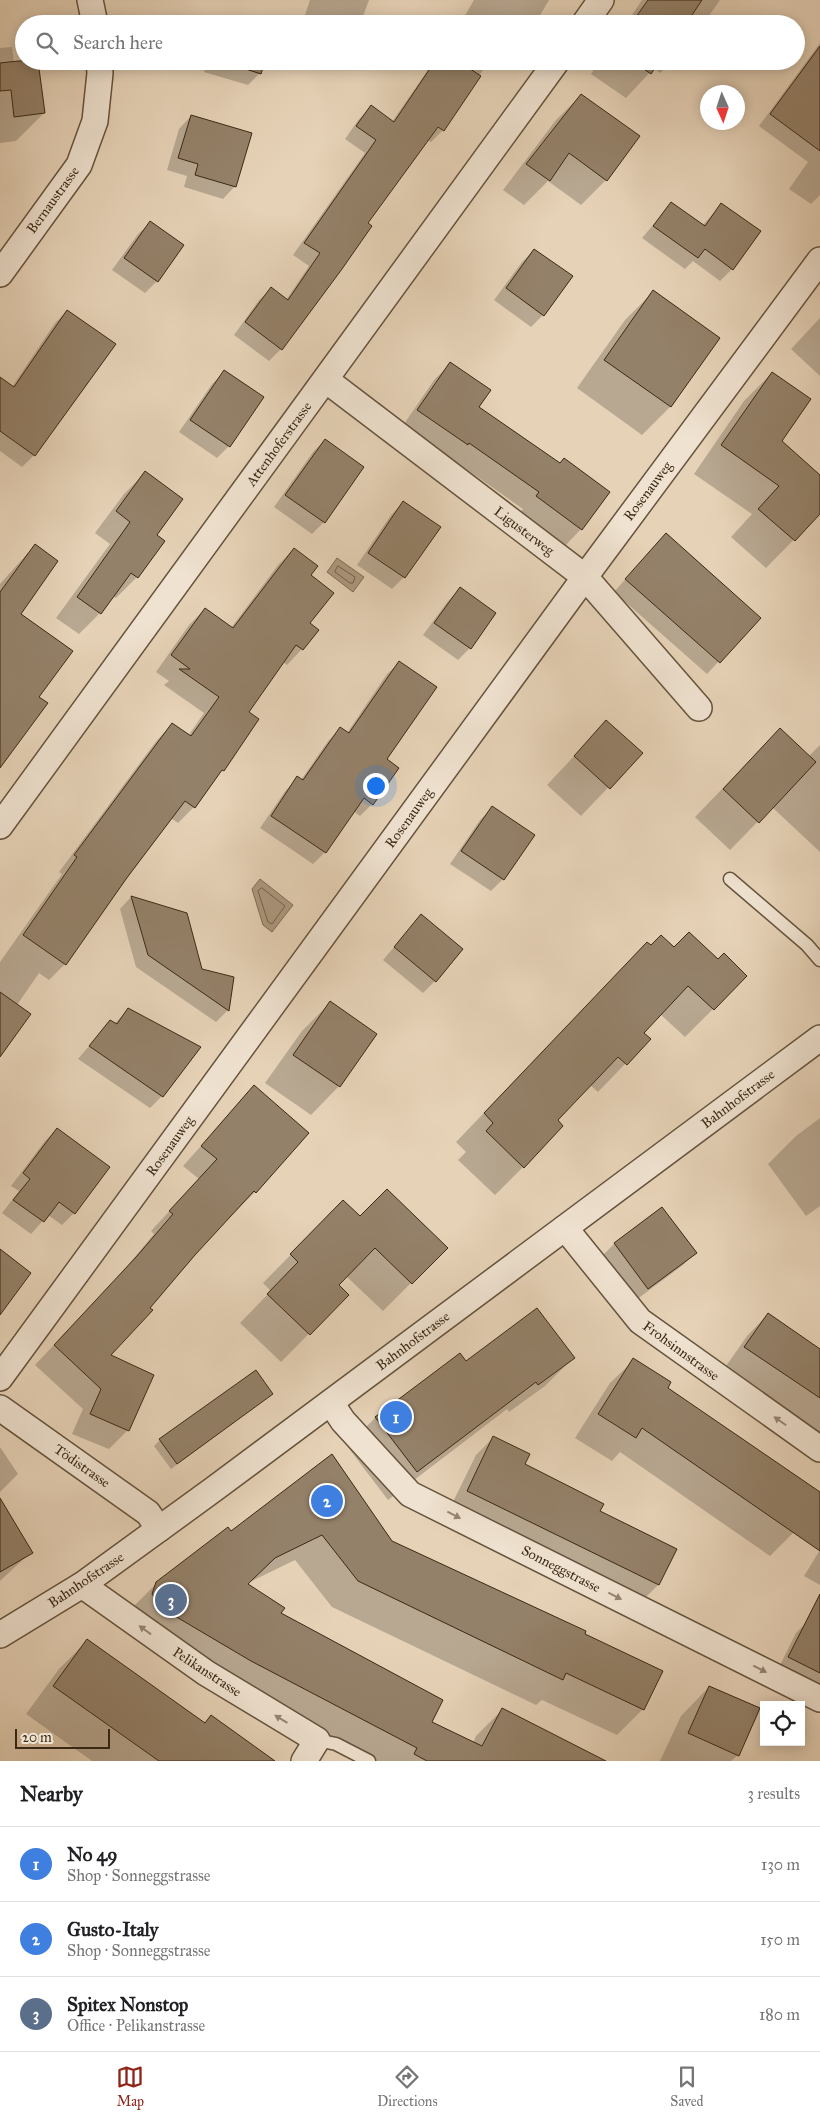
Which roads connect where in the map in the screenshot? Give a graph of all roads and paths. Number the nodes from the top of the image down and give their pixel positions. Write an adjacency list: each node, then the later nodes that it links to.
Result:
1 (90, 0): 3 (street)
2 (601, 0): 4 (street)
3 (93, 15)
4 (590, 15)
5 (100, 70): 8 (street, Bernaustrasse)
6 (550, 70): 9 (street, Attenhoferstrasse)
7 (820, 260): 10 (street, Rosenauweg)
8 (0, 274)
9 (326, 380): 10 (street, Ligusterweg); 12 (street, Attenhoferstrasse)
10 (584, 577): 11 (street, Ligusterweg); 17 (street, Rosenauweg)
11 (699, 708)
12 (0, 826)
13 (730, 879): 14 (lane)
14 (820, 960)
15 (820, 1038): 16 (street, Bahnhofstrasse)
16 (565, 1228): 18 (street, Bahnhofstrasse); 20 (street, Frohsinnstrasse, one-way to 16)
17 (0, 1378)
18 (331, 1402): 21 (street, Bahnhofstrasse); 24 (street, Sonneggstrasse, one-way to 24)
19 (0, 1408): 21 (street, Tödistrasse)
20 (820, 1449)
21 (159, 1529): 22 (street, Bahnhofstrasse)
22 (82, 1585): 23 (street, Bahnhofstrasse); 25 (street, Pelikanstrasse, one-way to 22)
23 (0, 1635)
24 (820, 1699)
25 (310, 1751): 26 (lane)
26 (369, 1761)

